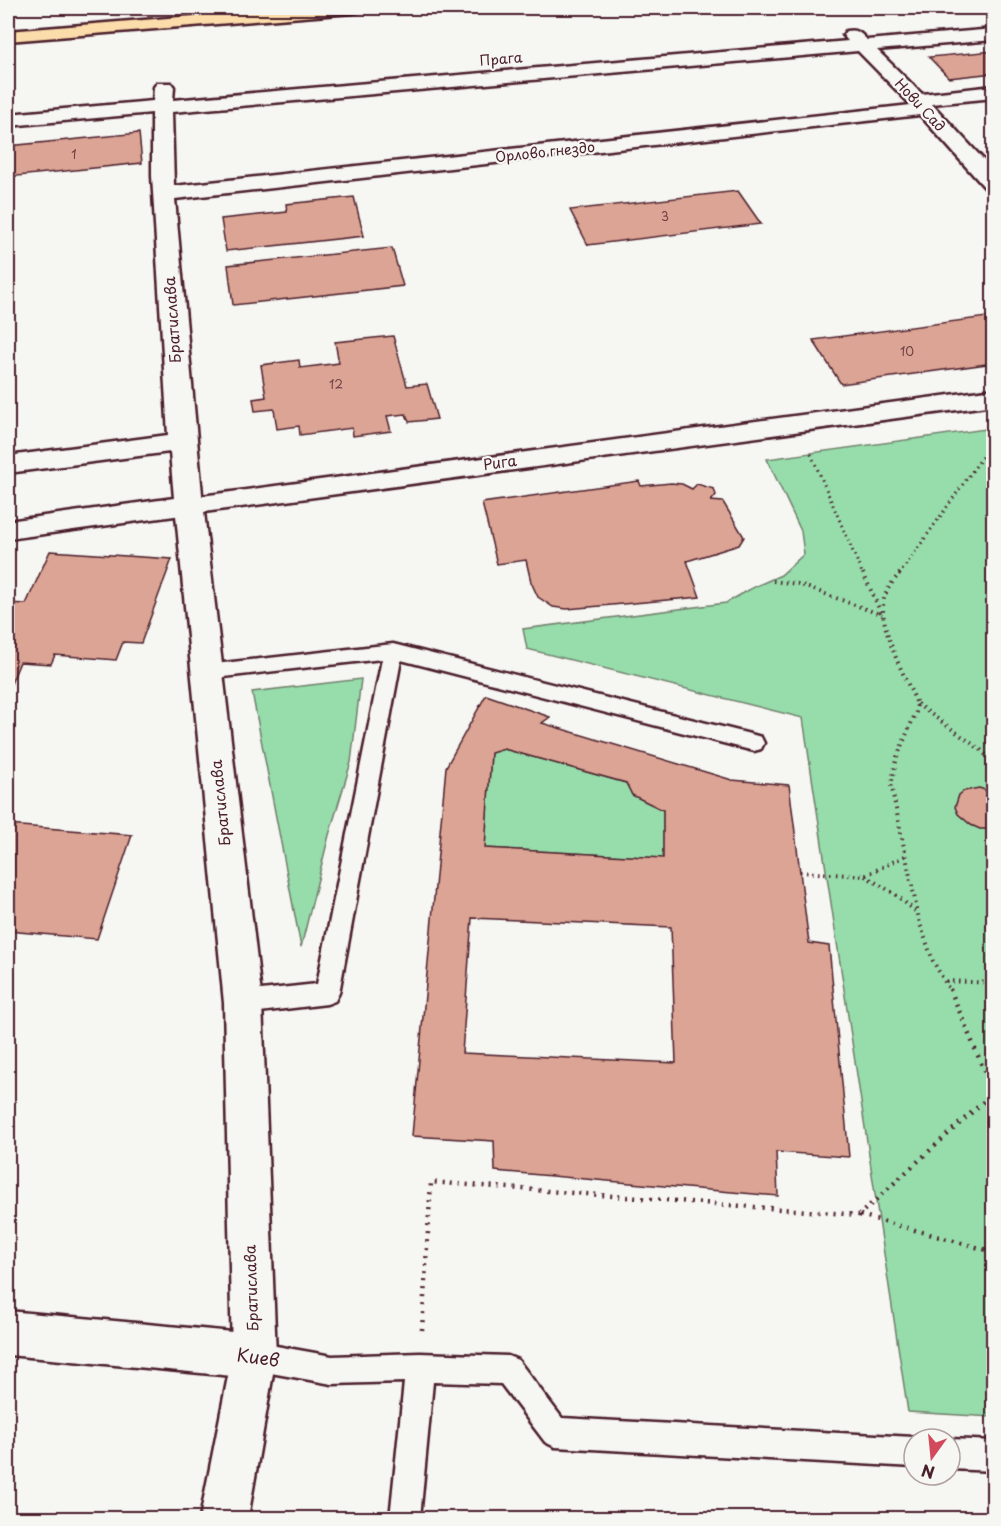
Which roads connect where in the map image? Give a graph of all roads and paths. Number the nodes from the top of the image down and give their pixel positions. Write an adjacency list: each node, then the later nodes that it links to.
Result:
1 (142, 8): 4 (highway)
2 (352, 8): 7 (highway)
3 (993, 17): 5 (street, Прага)
4 (8, 19)
5 (844, 28): 8 (street, Нови Сад); 9 (street, Прага)
6 (993, 34): 8 (street)
7 (8, 36)
8 (864, 45): 12 (street); 13 (street, Нови Сад)
9 (471, 61)
10 (188, 85): 12 (street)
11 (993, 92): 13 (street, Орлово гнездо)
12 (156, 94): 14 (street); 16 (street, Братислава)
13 (921, 105): 15 (street, Нови Сад); 16 (street, Орлово гнездо)
14 (8, 120)
15 (993, 184)
16 (164, 194): 19 (street, Братислава)
17 (993, 397): 22 (street, Рига)
18 (993, 440): 25 (path)
19 (181, 442): 21 (street); 22 (street, Братислава)
20 (810, 452): 25 (path)
21 (8, 465)
22 (189, 505): 23 (street, Рига); 27 (street, Братислава)
23 (8, 530)
24 (773, 581): 25 (path)
25 (883, 615): 28 (path)
26 (393, 651): 27 (lane); 29 (lane); 37 (lane)
27 (206, 672): 37 (street, Братислава)
28 (917, 704): 30 (path); 31 (path)
29 (754, 743)
30 (993, 764)
31 (907, 855): 33 (path); 34 (path)
32 (800, 872): 33 (path)
33 (864, 876): 34 (path)
34 (917, 912): 35 (path)
35 (946, 981): 36 (path); 38 (path)
36 (993, 983)
37 (243, 1003): 42 (street, Братислава)
38 (993, 1094): 39 (path)
39 (859, 1215): 40 (path); 43 (path)
40 (993, 1252)
41 (8, 1333): 42 (street, Киев)
42 (254, 1356): 43 (lane, Киев); 47 (street, Братислава)
43 (420, 1367): 44 (lane, Киев); 48 (lane)
44 (902, 1451)
45 (962, 1455): 46 (lane)
46 (993, 1456)
47 (225, 1518)
48 (405, 1518)

